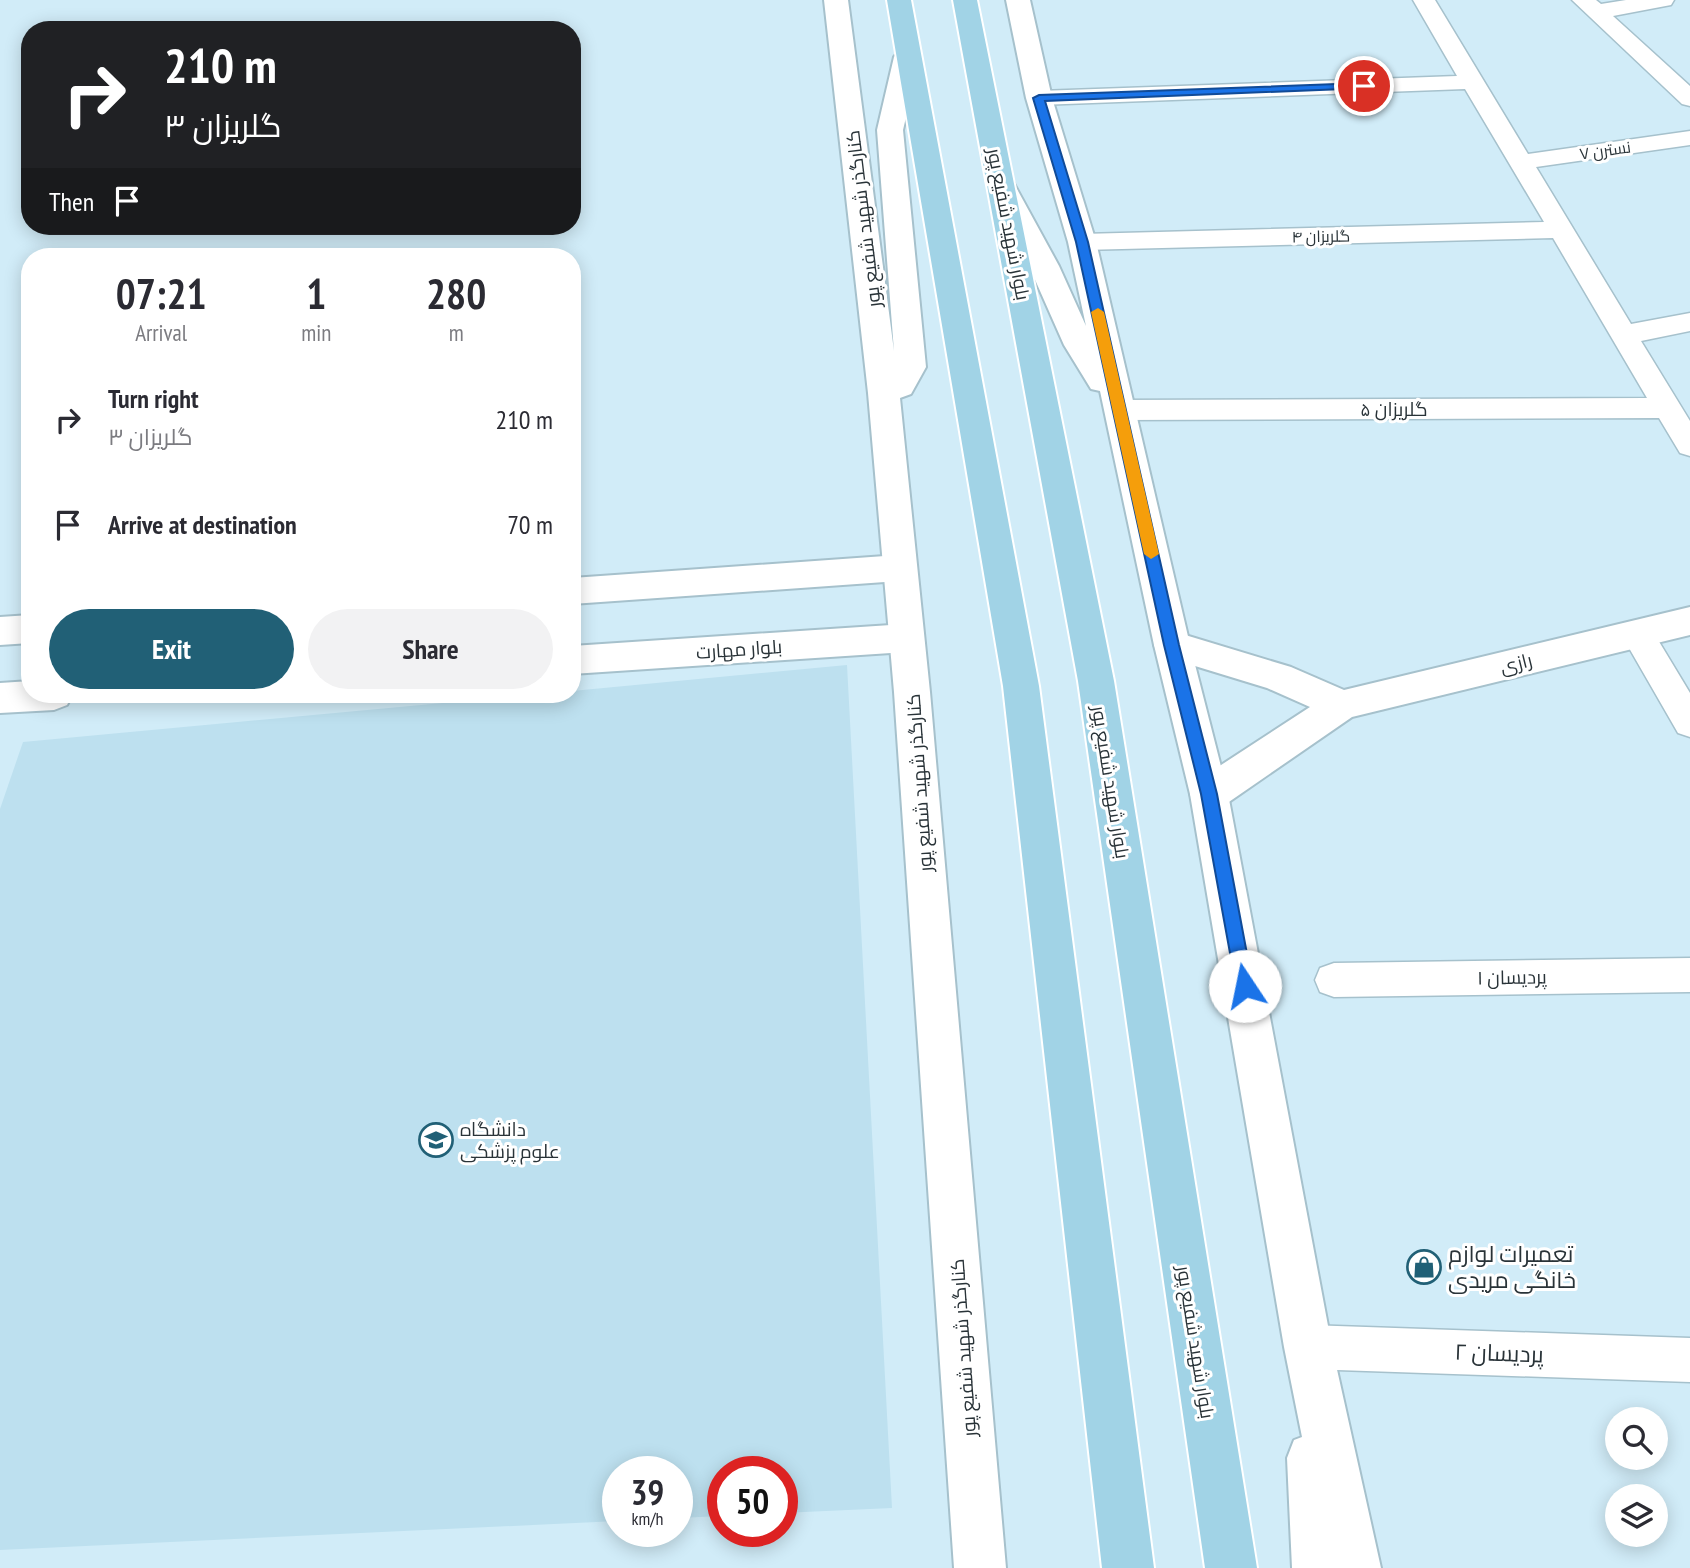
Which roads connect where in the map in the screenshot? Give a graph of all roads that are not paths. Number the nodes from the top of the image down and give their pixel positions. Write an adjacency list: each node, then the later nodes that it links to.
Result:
1 (836, 0): 19 (main road, کنارگذر شهید شفیع پور)
2 (899, 0): 8 (main road)
3 (965, 0): 14 (main road, بلوار شهید شفیع پور)
4 (1018, 0): 10 (main road)
5 (1424, 0): 9 (street)
6 (1663, 0): 7 (street)
7 (1590, 6): 11 (street)
8 (908, 57): 19 (main road); 42 (main road)
9 (1473, 82): 10 (street); 13 (street)
10 (1039, 98): 16 (main road)
11 (1690, 99)
12 (1690, 138): 13 (street, نسترن ۷)
13 (1521, 162): 15 (street)
14 (1002, 187): 21 (main road); 43 (main road, بلوار شهید شفیع پور)
15 (1561, 230): 16 (street, گلریزان ۴); 18 (street)
16 (1082, 242): 21 (main road)
17 (1690, 322): 18 (street)
18 (1624, 335): 20 (street)
19 (884, 393): 23 (main road, کنارگذر شهید شفیع پور)
20 (1668, 408): 21 (street, گلریزان ۵); 22 (street)
21 (1119, 410): 30 (main road)
22 (1690, 446)
23 (899, 568): 24 (main road); 29 (main road, کنارگذر شهید شفیع پور)
24 (581, 590)
25 (1690, 621): 28 (main road, رازی)
26 (21, 630): 27 (main road)
27 (0, 631)
28 (1637, 634): 34 (main road, رازی); 35 (street)
29 (906, 638): 31 (main road, بلوار مهارت); 41 (main road, کنارگذر شهید شفیع پور)
30 (1172, 645): 34 (main road); 36 (main road)
31 (581, 659)
32 (21, 697): 33 (main road)
33 (0, 698)
34 (1342, 705): 36 (main road)
35 (1690, 723)
36 (1209, 794): 39 (main road)
37 (1690, 975): 38 (street, پردیسان ۱)
38 (1334, 980)
39 (1308, 1347): 40 (street, پردیسان ۲); 44 (main road); 45 (main road)
40 (1690, 1360)
41 (980, 1568)
42 (1128, 1568)
43 (1231, 1568)
44 (1318, 1568)
45 (1355, 1568)

